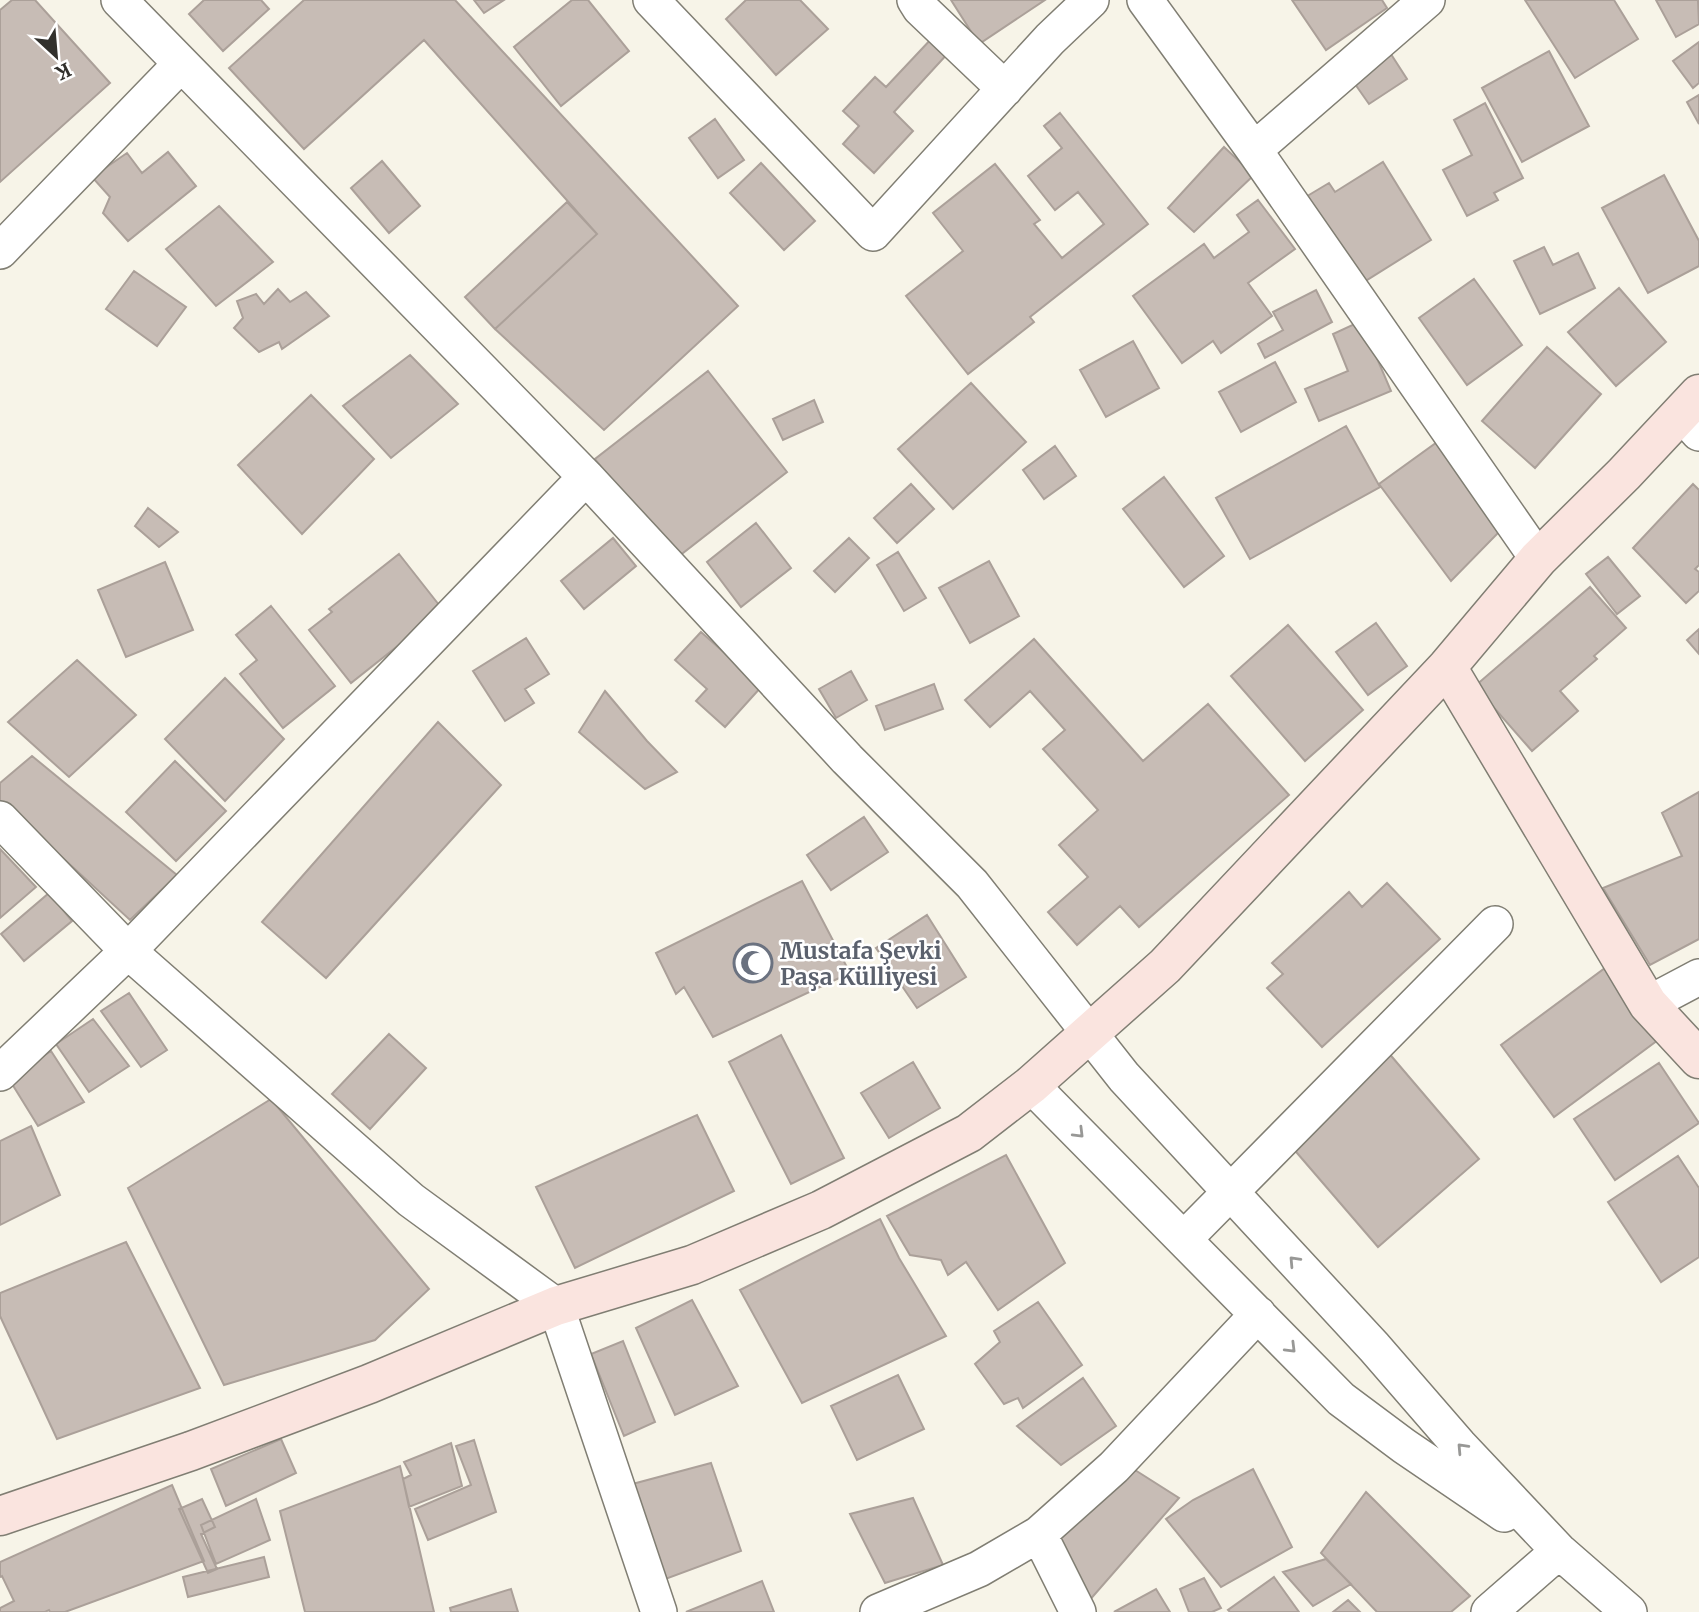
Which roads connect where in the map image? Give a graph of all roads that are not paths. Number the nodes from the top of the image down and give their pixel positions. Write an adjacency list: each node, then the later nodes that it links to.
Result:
1 (118, 0): 7 (street)
2 (650, 0): 8 (street)
3 (915, 0): 8 (street)
4 (1091, 0): 8 (street)
5 (1145, 0): 9 (street)
6 (1427, 0): 9 (street)
7 (181, 64): 10 (street); 12 (street)
8 (1005, 89)
9 (1254, 150): 13 (street)
10 (0, 251)
11 (1693, 414): 13 (street)
12 (586, 477): 17 (street); 20 (street)
13 (1538, 559): 14 (street)
14 (1447, 667): 19 (street); 20 (street)
15 (0, 819): 17 (street)
16 (1495, 924): 24 (street)
17 (128, 951): 22 (street); 26 (street)
18 (1699, 977): 19 (street)
19 (1648, 1004): 21 (street)
20 (1089, 1033): 23 (street); 24 (street)
21 (1699, 1059)
22 (0, 1073)
23 (1031, 1085): 25 (street, one-way to 25); 26 (street)
24 (1231, 1193): 25 (street); 30 (street, one-way to 24)
25 (1184, 1239): 27 (street)
26 (556, 1306): 28 (street); 31 (street)
27 (1258, 1314): 29 (street); 30 (street, one-way to 30)
28 (0, 1516)
29 (1039, 1534): 32 (street); 33 (street)
30 (1559, 1551): 34 (street); 35 (street)
31 (659, 1612)
32 (878, 1612)
33 (1078, 1612)
34 (1489, 1612)
35 (1629, 1612)

